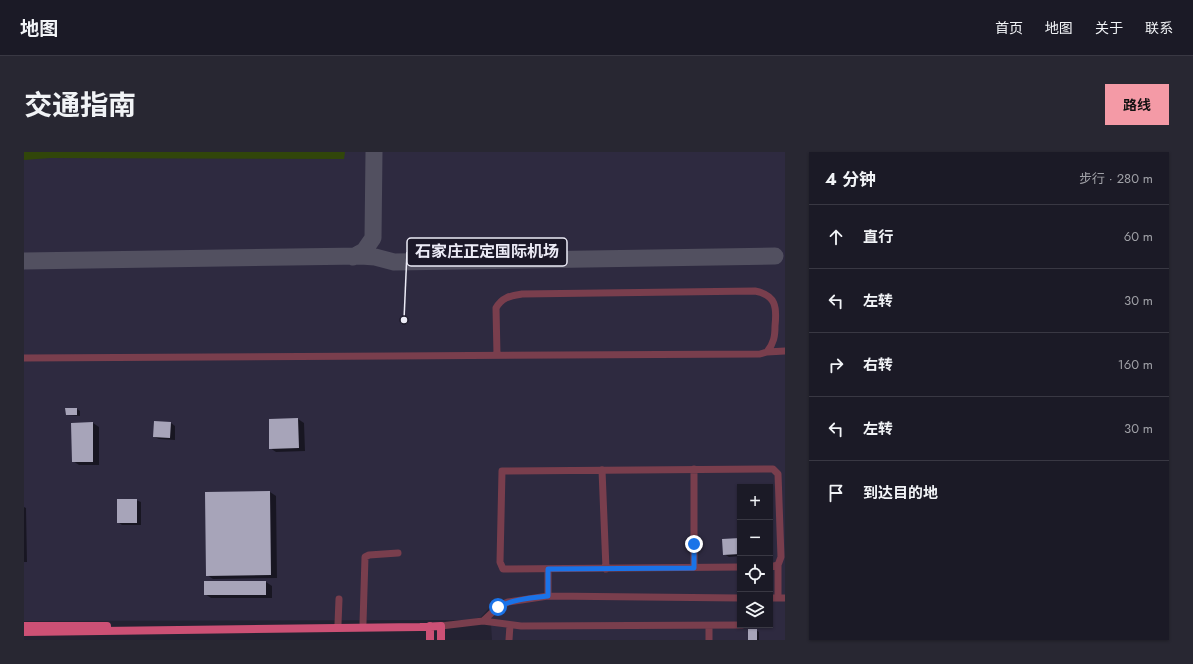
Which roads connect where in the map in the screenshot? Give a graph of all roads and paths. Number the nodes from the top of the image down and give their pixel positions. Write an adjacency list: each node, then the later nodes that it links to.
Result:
1 (767, 352): 2 (lane); 3 (lane); 3 (lane)
2 (785, 352)
3 (497, 356): 4 (lane)
4 (24, 358)
5 (694, 469): 6 (lane); 8 (lane); 11 (lane)
6 (602, 470): 12 (lane); 13 (lane)
7 (398, 553): 19 (lane)
8 (778, 565): 9 (lane); 16 (lane)
9 (773, 566)
10 (737, 567): 11 (lane)
11 (694, 568): 13 (lane)
12 (548, 569): 13 (lane); 14 (lane)
13 (606, 569)
14 (548, 596): 15 (lane); 18 (lane)
15 (737, 598)
16 (782, 598)
17 (340, 599): 20 (lane)
18 (483, 621): 21 (lane); 25 (lane)
19 (363, 623): 20 (main road); 24 (main road)
20 (338, 624): 23 (main road)
21 (510, 625): 26 (lane); 30 (lane)
22 (737, 625): 26 (lane)
23 (24, 626)
24 (430, 626): 25 (main road); 27 (main road); 28 (main road)
25 (441, 626): 29 (main road)
26 (709, 626): 31 (lane)
27 (24, 632)
28 (430, 640)
29 (441, 640)
30 (509, 640)
31 (709, 640)

